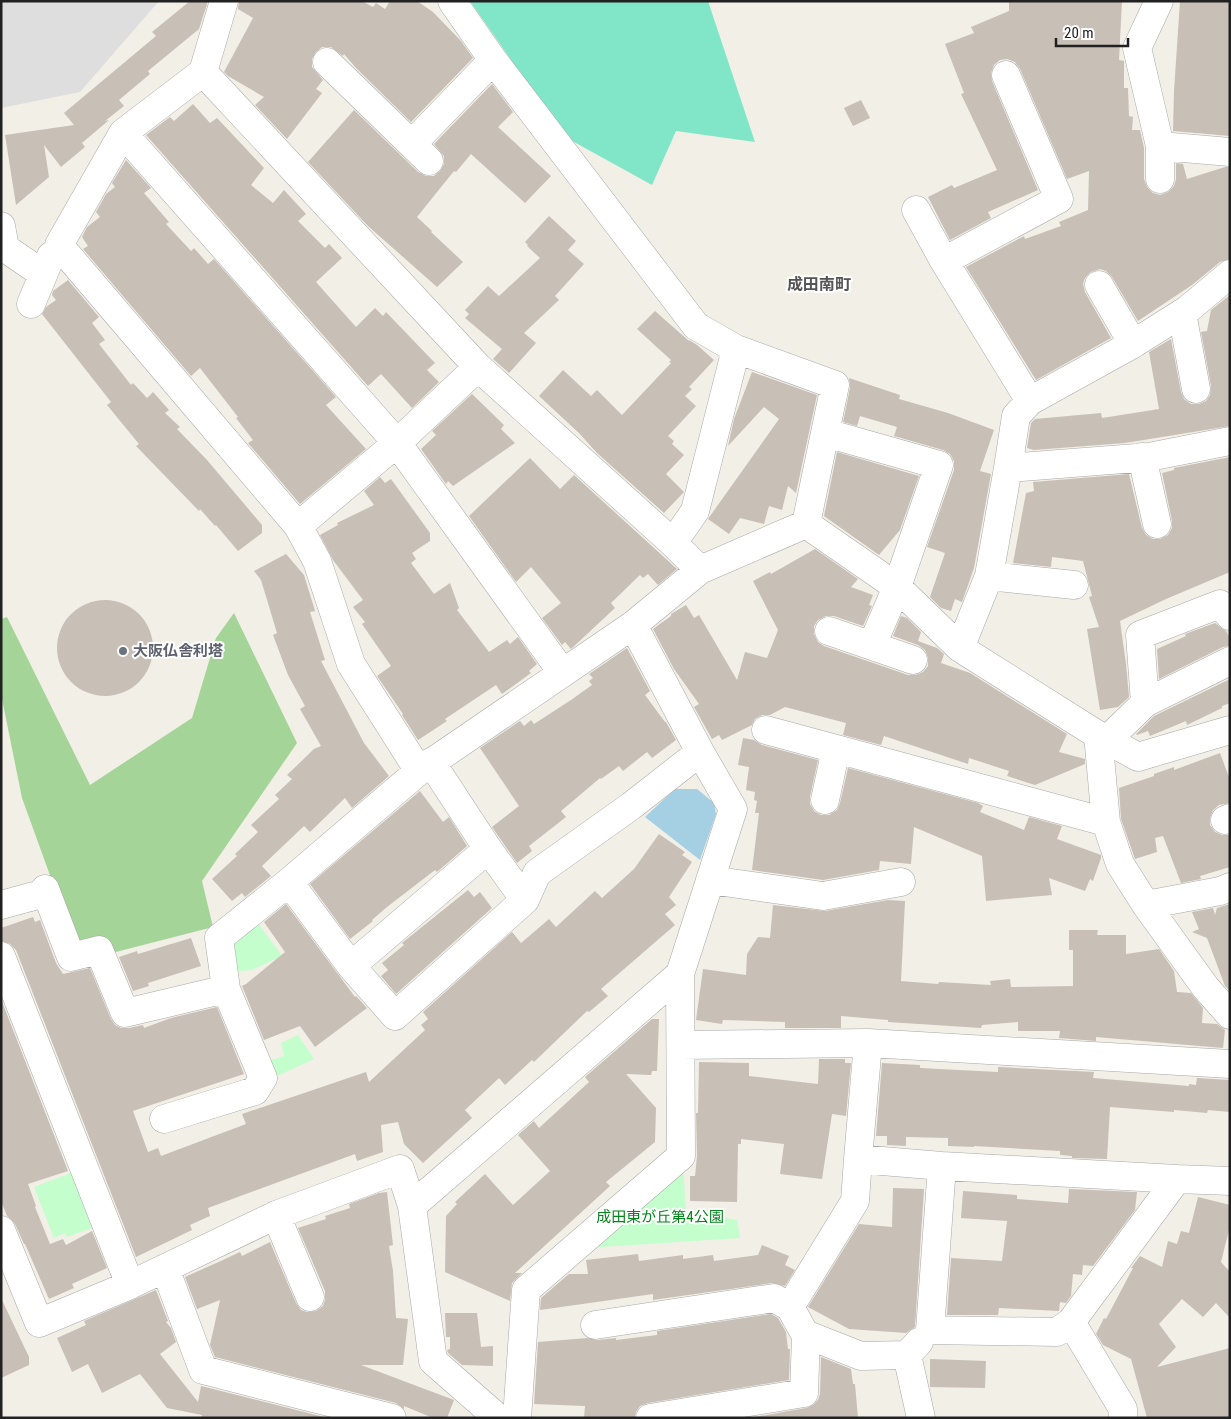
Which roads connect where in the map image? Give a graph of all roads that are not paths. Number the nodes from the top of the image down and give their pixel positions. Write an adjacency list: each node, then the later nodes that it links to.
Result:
1 (224, 1): 6 (street)
2 (452, 1): 4 (street)
3 (1159, 1): 9 (street)
4 (493, 60): 5 (street); 22 (street)
5 (327, 62)
6 (203, 72): 8 (street); 23 (street)
7 (1006, 75): 15 (street)
8 (123, 132): 14 (street); 28 (street)
9 (1160, 146): 10 (street); 11 (street)
10 (1230, 152)
11 (1160, 179)
12 (916, 210): 15 (street)
13 (1, 226): 16 (street)
14 (58, 245): 16 (street); 33 (street)
15 (944, 261): 25 (street)
16 (43, 274): 19 (street)
17 (1230, 274): 20 (street)
18 (1099, 285): 21 (street)
19 (31, 304)
20 (1182, 312): 21 (street); 24 (street)
21 (1133, 344): 25 (street)
22 (736, 349): 26 (street); 34 (street)
23 (478, 367): 28 (street); 34 (street)
24 (1196, 389)
25 (1030, 401): 30 (street)
26 (826, 432): 31 (street); 38 (street)
27 (1230, 440): 29 (street)
28 (396, 443): 33 (street); 46 (street)
29 (1142, 457): 30 (street); 32 (street)
30 (1008, 468): 36 (street)
31 (806, 524): 35 (street); 38 (street)
32 (1157, 524)
33 (298, 526): 53 (street)
34 (673, 543): 35 (street)
35 (700, 570): 40 (street)
36 (989, 576): 37 (street); 43 (street)
37 (1074, 585)
38 (897, 587): 42 (street); 43 (street)
39 (1230, 616): 47 (street)
40 (633, 625): 46 (street); 52 (street)
41 (829, 631): 42 (street)
42 (872, 645): 44 (street)
43 (960, 648): 50 (street)
44 (914, 660)
45 (1230, 661): 47 (street)
46 (562, 672): 53 (street)
47 (1145, 703): 50 (street)
48 (766, 730): 51 (street)
49 (1230, 730): 50 (street)
50 (1103, 738): 55 (street)
51 (836, 749): 54 (street); 55 (street)
52 (700, 752): 57 (street); 61 (street)
53 (425, 766): 56 (street); 58 (street)
54 (826, 800)
55 (1106, 822): 63 (street)
56 (488, 849): 61 (street); 65 (street)
57 (710, 880): 59 (street); 66 (street)
58 (289, 882): 65 (street); 67 (street)
59 (901, 882)
60 (1230, 887): 63 (street)
61 (525, 900): 65 (street)
62 (1, 905): 67 (street)
63 (1146, 905): 68 (street)
64 (1, 956): 81 (street)
65 (351, 966)
66 (680, 974): 70 (street); 77 (street)
67 (226, 989): 72 (street)
68 (1230, 1015)
69 (868, 1043): 70 (street); 71 (street); 73 (street)
70 (680, 1045): 91 (street)
71 (1230, 1064)
72 (164, 1119)
73 (858, 1159): 74 (street); 83 (street)
74 (942, 1166): 75 (street); 86 (street)
75 (1177, 1179): 76 (street); 84 (street)
76 (1230, 1181)
77 (412, 1206): 78 (street); 90 (street)
78 (276, 1215): 80 (street); 82 (street)
79 (1, 1230): 81 (street)
80 (165, 1268): 81 (street); 89 (street)
81 (130, 1285)
82 (310, 1298)
83 (790, 1306): 85 (street); 87 (street)
84 (1070, 1322): 86 (street); 94 (street)
85 (595, 1325)
86 (930, 1330): 88 (street)
87 (804, 1334): 88 (street); 92 (street)
88 (907, 1355): 93 (street)
89 (392, 1418)
90 (498, 1418)
91 (517, 1418)
92 (650, 1418)
93 (921, 1418)
94 (1123, 1418)

